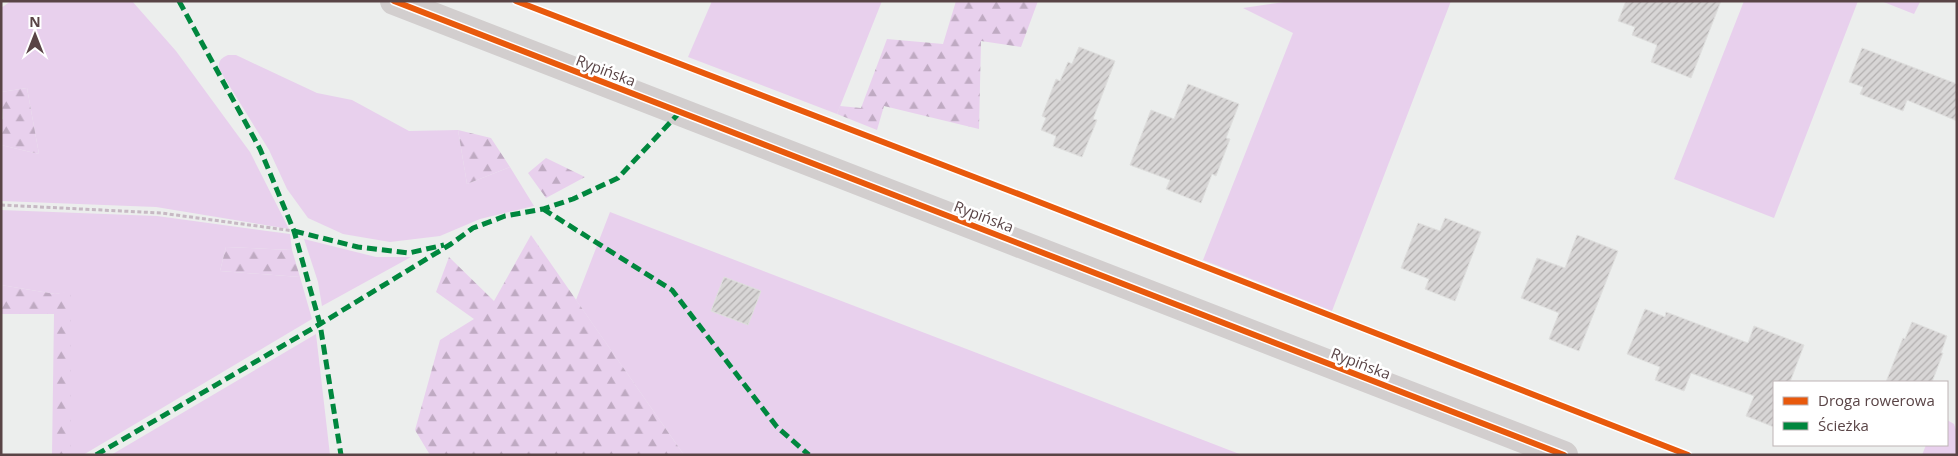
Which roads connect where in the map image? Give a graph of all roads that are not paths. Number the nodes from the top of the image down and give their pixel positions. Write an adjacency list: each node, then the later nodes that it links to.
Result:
1 (394, 1): 2 (street, Rypińska)
2 (1564, 455)

